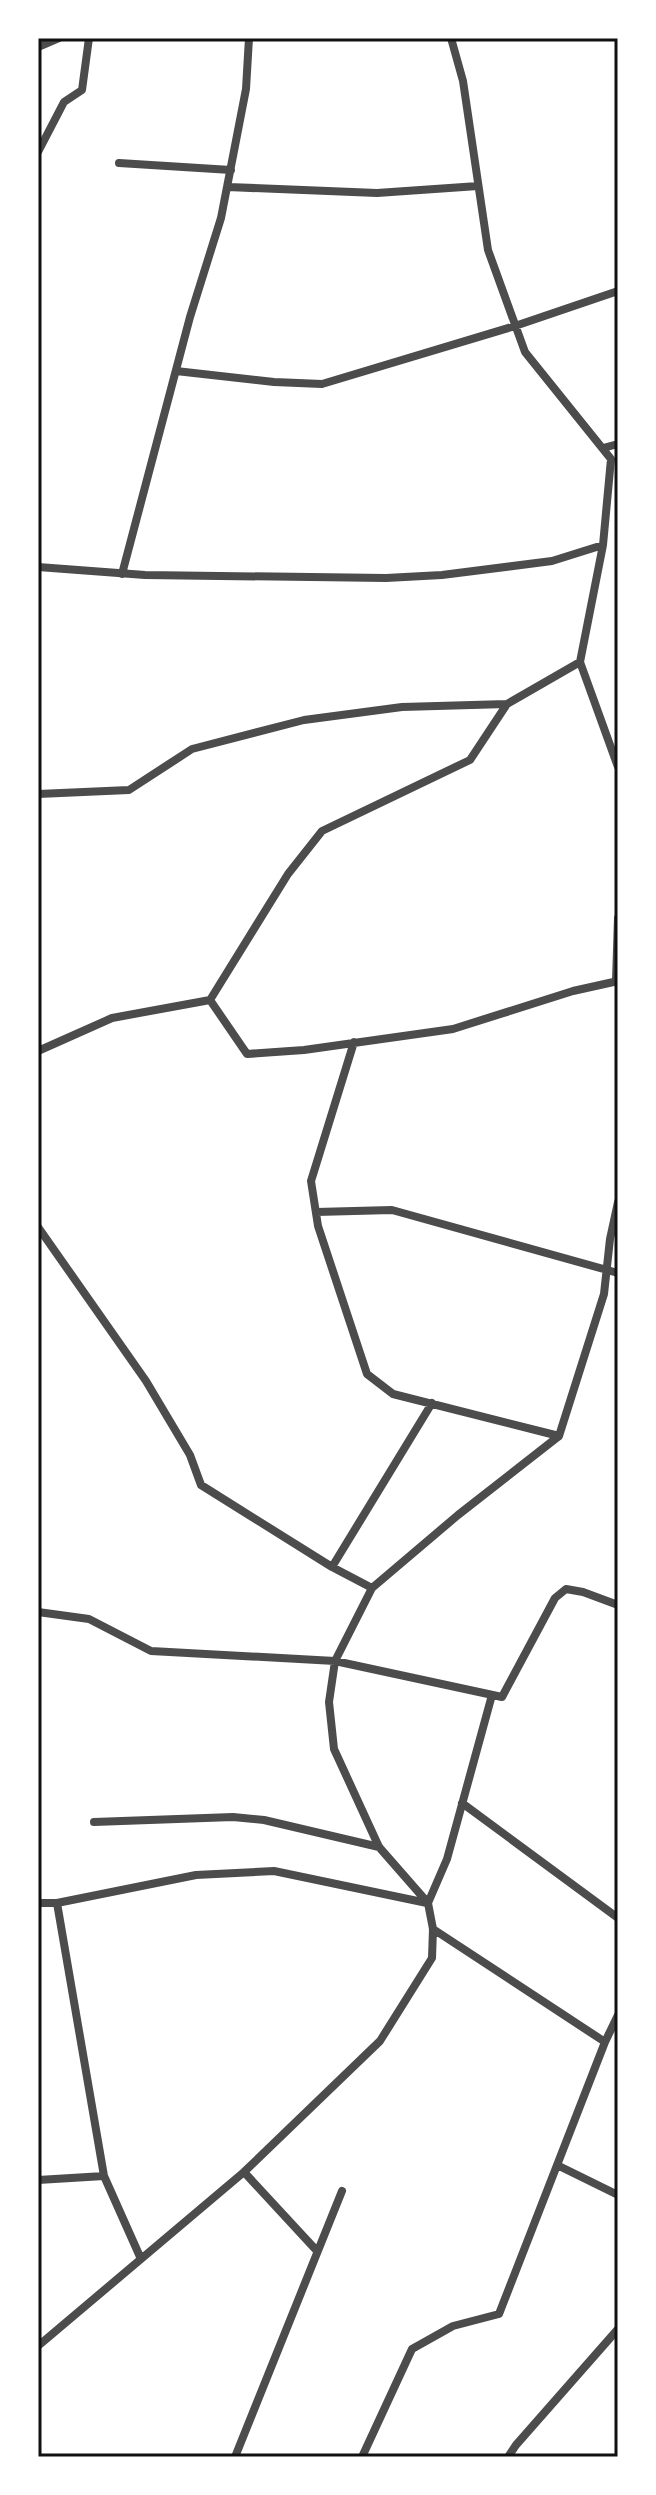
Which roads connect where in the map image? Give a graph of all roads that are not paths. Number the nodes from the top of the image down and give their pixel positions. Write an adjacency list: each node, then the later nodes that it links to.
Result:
1 (59, 38): 5 (street)
2 (89, 38): 6 (street)
3 (249, 38): 8 (street)
4 (451, 38): 9 (street)
5 (38, 47)
6 (38, 152)
7 (119, 163): 8 (street)
8 (231, 170): 10 (street)
9 (478, 186): 10 (street); 12 (street)
10 (228, 187): 13 (street)
11 (618, 291): 12 (street)
12 (515, 326): 13 (street); 15 (street)
13 (176, 371): 18 (street)
14 (618, 444): 15 (street)
15 (603, 448): 16 (street)
16 (603, 545): 18 (street); 19 (street)
17 (38, 567): 18 (street)
18 (122, 574)
19 (580, 662): 20 (street); 21 (street)
20 (507, 704): 22 (street); 25 (street)
21 (618, 767)
22 (38, 794)
23 (618, 918): 24 (street)
24 (617, 981): 26 (street)
25 (210, 1000): 26 (street); 27 (street)
26 (354, 1042): 29 (street)
27 (38, 1051)
28 (618, 1202): 31 (street)
29 (316, 1212): 31 (street); 33 (street)
30 (38, 1227): 35 (street)
31 (607, 1270): 32 (street); 34 (street)
32 (618, 1273)
33 (432, 1403): 34 (street); 35 (street)
34 (559, 1436): 36 (street)
35 (332, 1567): 36 (street)
36 (372, 1588): 39 (street)
37 (618, 1605): 40 (street)
38 (38, 1612): 39 (street)
39 (335, 1661): 40 (street); 43 (street)
40 (492, 1695): 41 (street)
41 (462, 1803): 46 (street); 47 (street)
42 (94, 1822): 43 (street)
43 (379, 1847): 46 (street)
44 (38, 1903): 45 (street)
45 (57, 1903): 46 (street); 53 (street)
46 (428, 1903): 48 (street)
47 (618, 1918)
48 (433, 1929): 50 (street); 52 (street)
49 (618, 2015): 50 (street)
50 (605, 2042): 51 (street)
51 (557, 2165): 56 (street); 62 (street)
52 (244, 2172): 57 (street); 58 (street)
53 (104, 2176): 54 (street); 58 (street)
54 (38, 2180)
55 (342, 2191): 57 (street)
56 (618, 2195)
57 (317, 2251): 61 (street)
58 (141, 2259): 60 (street)
59 (618, 2329): 63 (street)
60 (38, 2346)
61 (235, 2457)
62 (362, 2457)
63 (508, 2457)

